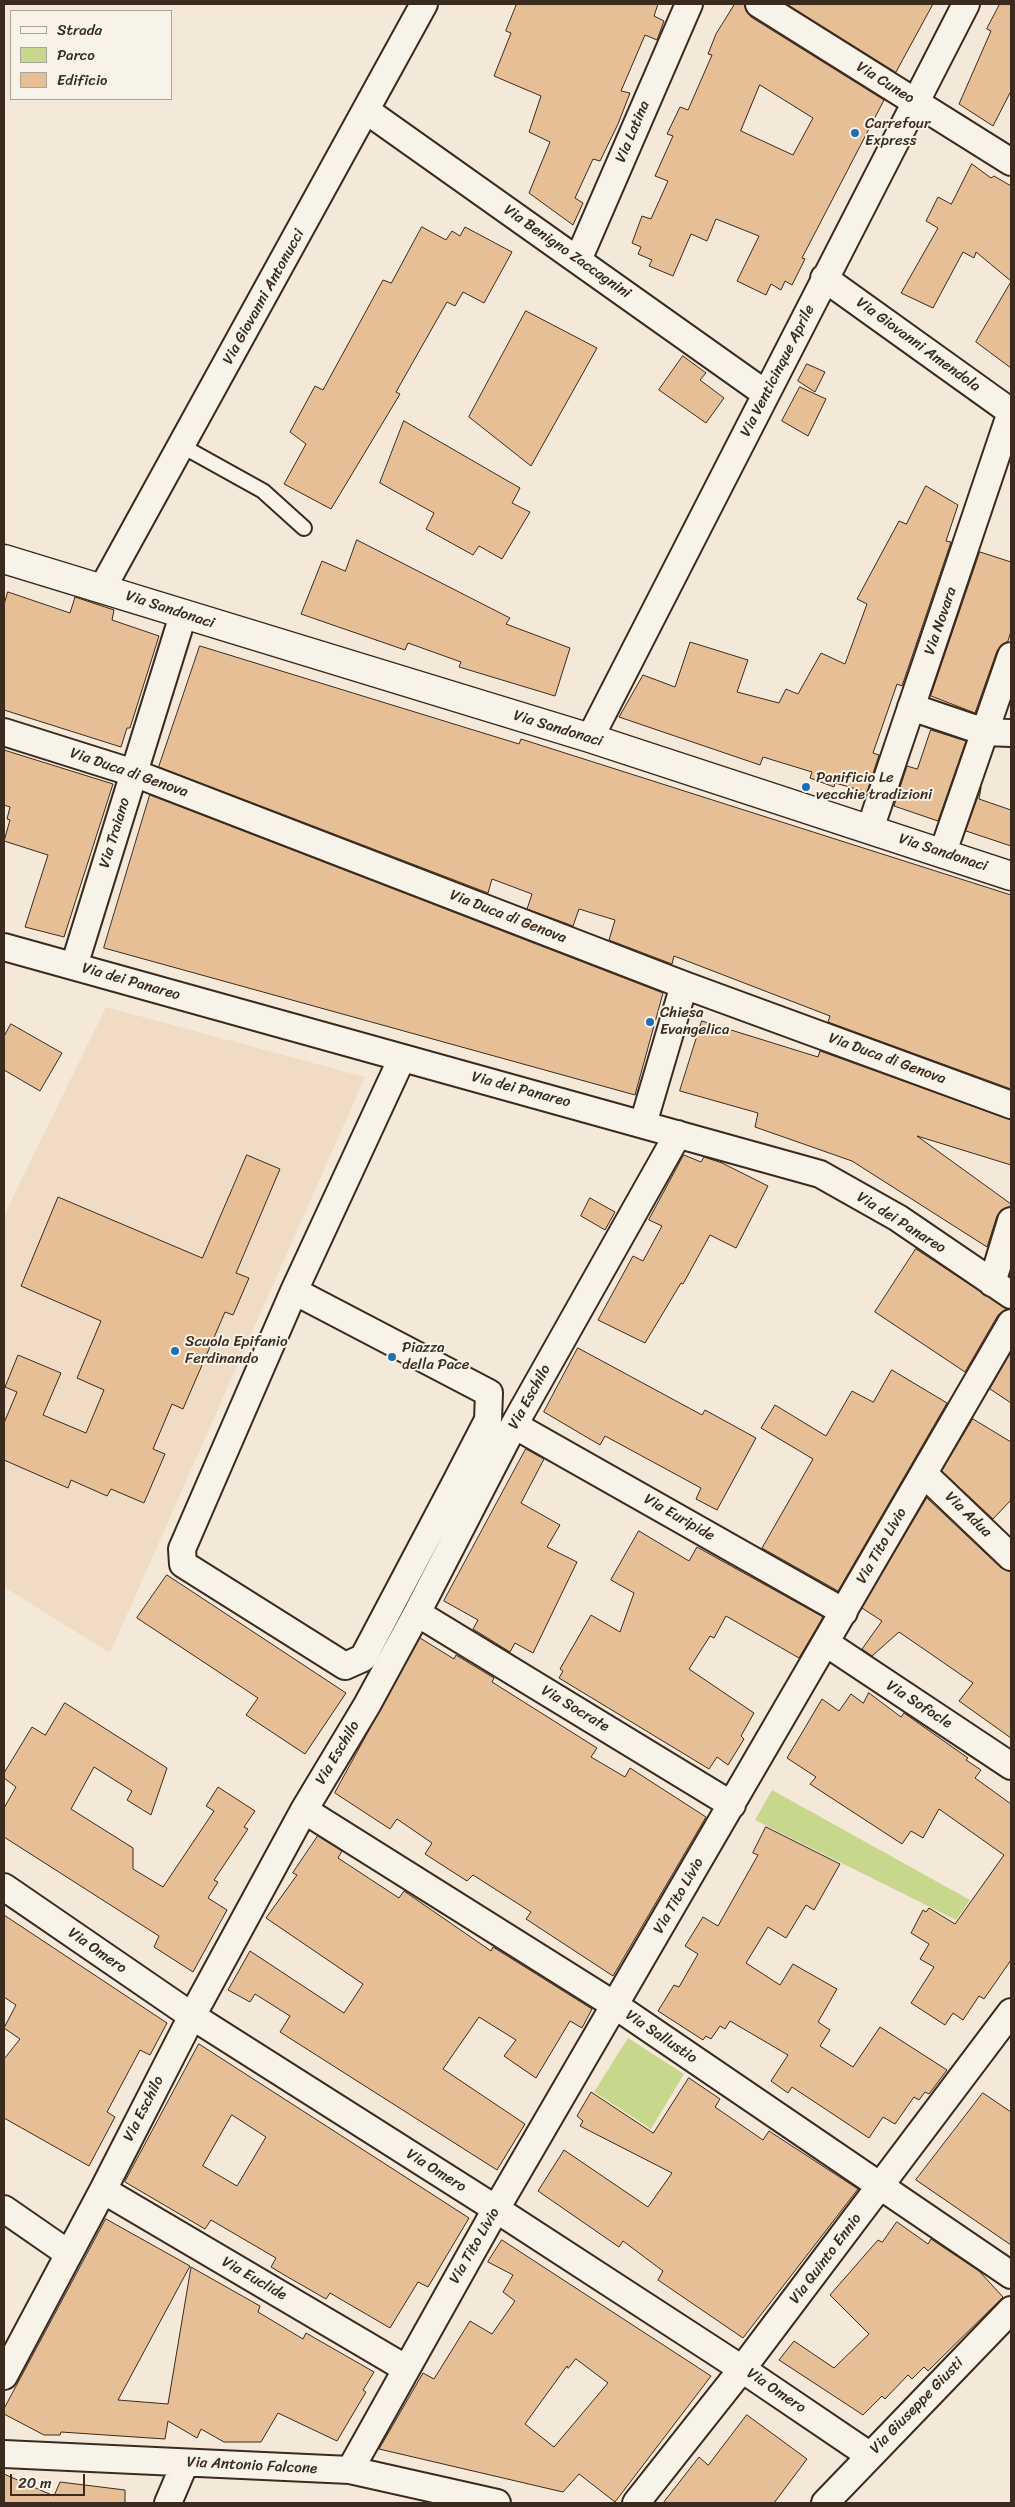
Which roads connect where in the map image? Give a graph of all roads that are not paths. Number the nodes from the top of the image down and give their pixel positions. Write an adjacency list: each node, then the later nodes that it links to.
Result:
1 (424, 4): 6 (street, Via Giovanni Antonucci)
2 (689, 4): 8 (street, Via Latina)
3 (760, 4): 5 (street, Via Cuneo)
4 (966, 4): 5 (street, Via Venticinque Aprile)
5 (915, 102): 7 (street, Via Cuneo); 9 (street, Via Venticinque Aprile)
6 (367, 111): 8 (street, Via Benigno Zaccagnini); 12 (street, Via Giovanni Antonucci)
7 (1011, 162)
8 (578, 260): 10 (street, Via Benigno Zaccagnini)
9 (824, 278): 10 (street, Via Venticinque Aprile); 11 (street, Via Giovanni Amendola)
10 (766, 394): 22 (street, Via Venticinque Aprile)
11 (1011, 412): 18 (street, Via Novara)
12 (182, 446): 13 (lane); 15 (street, Via Giovanni Antonucci)
13 (304, 528)
14 (4, 559): 15 (main road, Via Sandonaci)
15 (102, 589): 16 (main road, Via Sandonaci)
16 (183, 615): 22 (main road, Via Sandonaci); 23 (street, Via Traiano)
17 (1011, 656): 20 (street)
18 (911, 707): 20 (street); 24 (street, Via Novara)
19 (4, 732): 23 (street, Via Duca di Genova)
20 (985, 732): 21 (street); 25 (street)
21 (1011, 733)
22 (590, 738): 24 (main road, Via Sandonaci)
23 (134, 773): 28 (street, Via Traiano); 29 (street, Via Duca di Genova)
24 (870, 829): 25 (main road, Via Sandonaci)
25 (943, 852): 26 (main road, Via Sandonaci)
26 (1011, 876)
27 (4, 947): 28 (street, Via dei Panareo)
28 (74, 966): 30 (street, Via dei Panareo)
29 (684, 985): 31 (street, Via Duca di Genova); 32 (street)
30 (402, 1058): 32 (street, Via dei Panareo); 36 (street)
31 (1011, 1105)
32 (643, 1124): 33 (street, Via dei Panareo)
33 (678, 1134): 35 (street, Via dei Panareo); 38 (street, Via Eschilo)
34 (1011, 1221): 35 (street)
35 (1002, 1289)
36 (294, 1290): 40 (street); 40 (street)
37 (1011, 1324): 39 (street, Via Tito Livio)
38 (514, 1424): 41 (street, Via Eschilo); 43 (street, Via Euripide)
39 (924, 1474): 42 (street, Via Adua); 43 (street, Via Tito Livio)
40 (458, 1478): 41 (street)
41 (479, 1494): 44 (street, Via Eschilo)
42 (1011, 1557)
43 (844, 1612): 45 (street, Via Tito Livio)
44 (417, 1613): 47 (street, Via Socrate); 48 (street, Via Eschilo)
45 (826, 1643): 46 (street, Via Sofocle); 47 (street, Via Tito Livio)
46 (1011, 1766)
47 (732, 1805): 50 (street, Via Tito Livio)
48 (304, 1810): 50 (street, Via Sallustio); 52 (street, Via Eschilo)
49 (4, 1887): 52 (street, Via Omero)
50 (616, 2006): 53 (street, Via Sallustio); 56 (street, Via Tito Livio)
51 (1011, 2012): 53 (street, Via Quinto Ennio)
52 (192, 2016): 54 (street, Via Eschilo); 56 (street, Via Omero)
53 (881, 2186): 58 (street, Via Sallustio); 61 (street, Via Quinto Ennio)
54 (103, 2190): 57 (street, Via Eschilo); 60 (street, Via Euclide)
55 (4, 2209): 57 (street)
56 (496, 2209): 60 (street, Via Tito Livio); 61 (street, Via Omero)
57 (69, 2254): 62 (street, Via Eschilo)
58 (1011, 2275)
59 (1011, 2310): 64 (street, Via Giuseppe Giusti)
60 (405, 2368): 66 (street, Via Tito Livio)
61 (742, 2369): 64 (street, Via Omero); 69 (street, Via Quinto Ennio)
62 (4, 2376)
63 (4, 2454): 65 (street, Via Antonio Falcone)
64 (869, 2455): 70 (street, Via Giuseppe Giusti)
65 (185, 2463): 66 (street, Via Antonio Falcone); 67 (street)
66 (350, 2470): 68 (street, Via Antonio Falcone)
67 (168, 2503)
68 (497, 2503)
69 (636, 2503)
70 (825, 2503)

